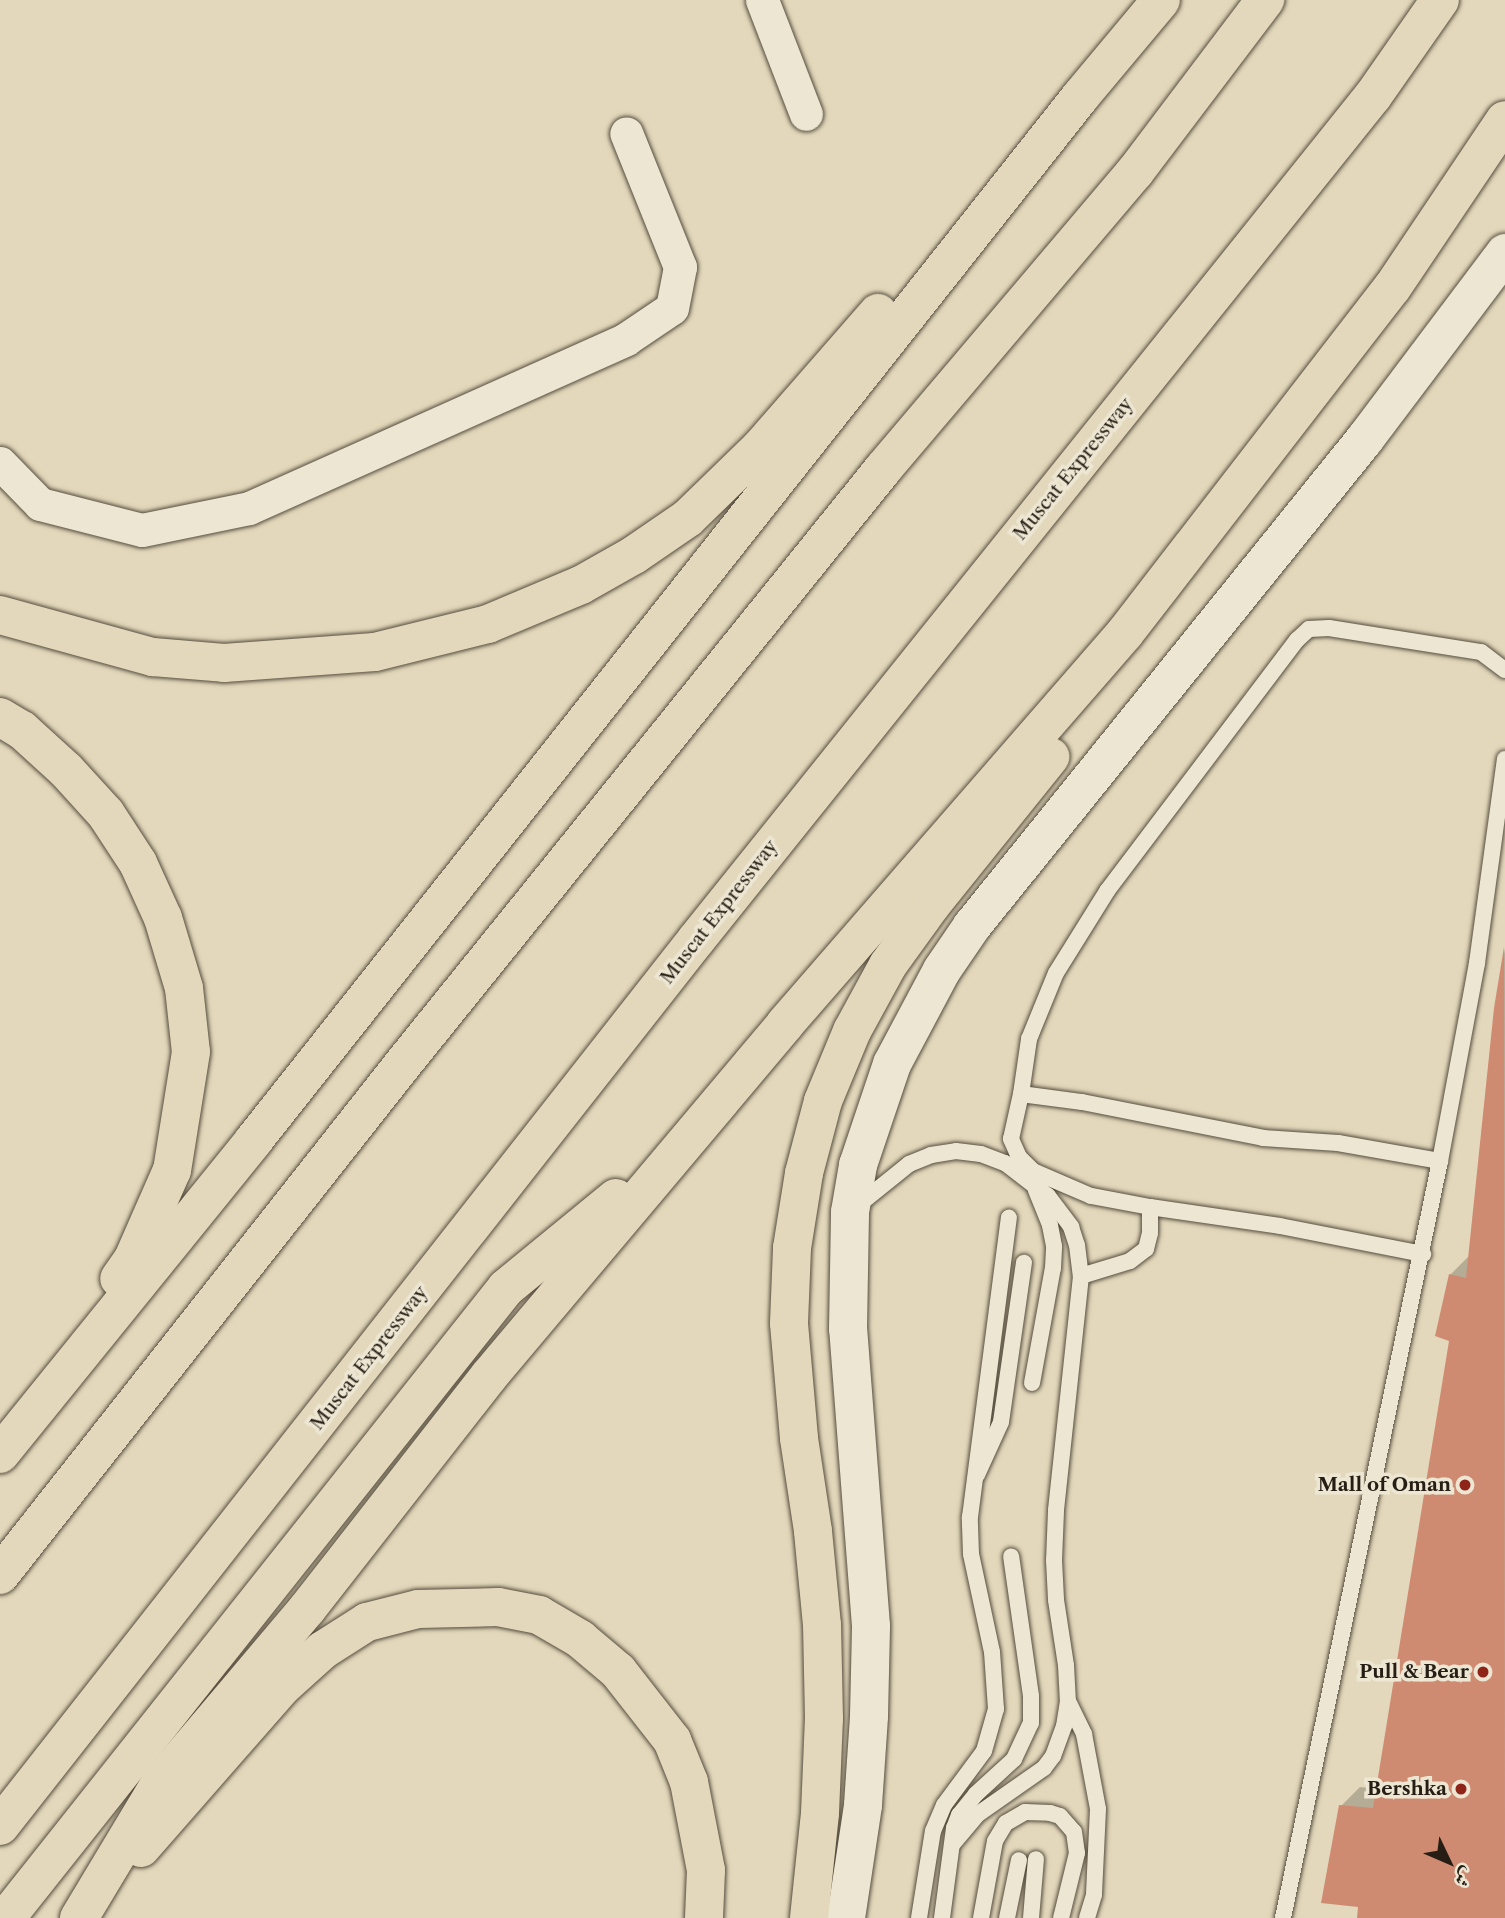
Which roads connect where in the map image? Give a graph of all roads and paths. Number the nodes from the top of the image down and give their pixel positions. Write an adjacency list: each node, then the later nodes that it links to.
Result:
1 (762, 0): 6 (street)
2 (1161, 0): 5 (highway)
3 (1265, 0): 31 (highway)
4 (1440, 0): 33 (highway, Muscat Expressway)
5 (1080, 97): 11 (highway); 28 (highway)
6 (806, 114)
7 (1505, 120): 12 (highway)
8 (626, 133): 10 (street)
9 (1505, 253): 21 (street)
10 (0, 463)
11 (0, 615)
12 (1125, 633): 17 (highway); 40 (highway)
13 (1505, 670): 16 (lane)
14 (0, 717): 27 (highway)
15 (1505, 759): 18 (lane)
16 (1021, 1094): 18 (lane); 20 (lane)
17 (685, 1142): 37 (highway); 38 (highway)
18 (1440, 1161): 23 (lane)
19 (1033, 1184): 21 (lane); 25 (lane); 26 (lane)
20 (1150, 1207): 23 (lane); 25 (lane)
21 (850, 1212): 41 (street)
22 (1009, 1218): 29 (lane)
23 (1423, 1254): 49 (lane)
24 (1024, 1263): 29 (lane)
25 (1081, 1276): 32 (lane)
26 (1031, 1383)
27 (0, 1443)
28 (0, 1454)
29 (972, 1483): 42 (lane)
30 (1011, 1556): 34 (lane)
31 (0, 1575)
32 (1068, 1701): 34 (lane); 48 (lane)
33 (0, 1826)
34 (952, 1845): 43 (lane)
35 (1036, 1858): 46 (lane)
36 (1019, 1860): 45 (lane)
37 (6, 1918)
38 (80, 1918): 39 (highway)
39 (704, 1918)
40 (809, 1918)
41 (846, 1918)
42 (919, 1918)
43 (942, 1918)
44 (981, 1918): 47 (lane)
45 (1007, 1918)
46 (1031, 1918)
47 (1061, 1918)
48 (1087, 1918)
49 (1283, 1918)

